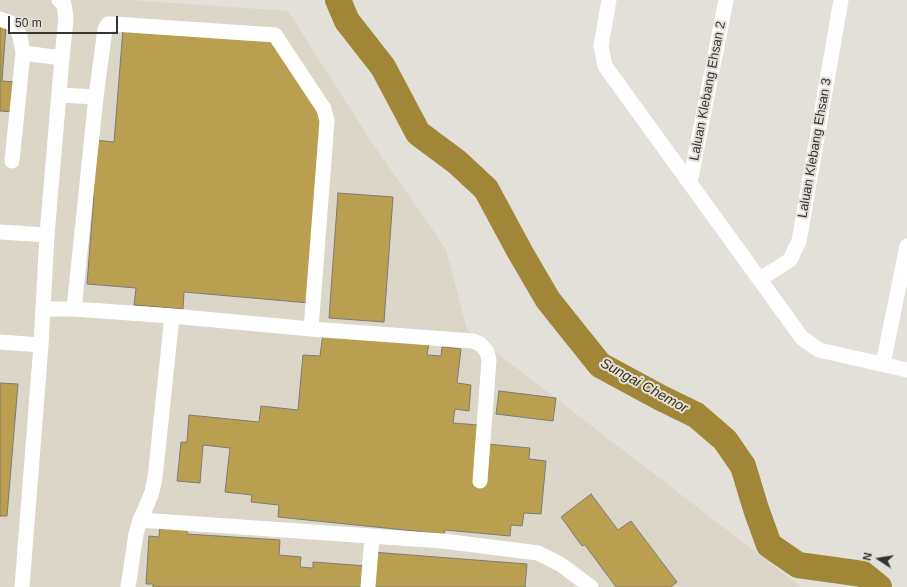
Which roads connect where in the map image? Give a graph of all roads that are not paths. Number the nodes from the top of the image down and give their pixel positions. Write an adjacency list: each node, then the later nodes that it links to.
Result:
1 (59, 0): 7 (street)
2 (609, 0): 11 (street)
3 (726, 0): 11 (street, Laluan Klebang Ehsan 2)
4 (841, 0): 15 (street, Laluan Klebang Ehsan 3)
5 (0, 19): 6 (street)
6 (23, 53): 7 (street); 10 (street)
7 (62, 58): 8 (street)
8 (59, 95): 9 (street); 13 (street)
9 (96, 97): 17 (street); 19 (street)
10 (12, 161)
11 (690, 182): 15 (street)
12 (0, 232): 13 (street)
13 (47, 235): 16 (street)
14 (907, 246): 22 (street)
15 (760, 279): 22 (street)
16 (43, 309): 17 (street); 21 (street)
17 (74, 309): 18 (street)
18 (172, 316): 19 (street); 25 (street)
19 (311, 329): 24 (street)
20 (0, 342): 21 (street)
21 (41, 345): 27 (street)
22 (883, 364): 23 (street)
23 (907, 370)
24 (480, 481)
25 (140, 520): 26 (street); 28 (street)
26 (372, 536): 29 (street); 30 (street)
27 (22, 587)
28 (128, 587)
29 (368, 587)
30 (591, 587)

